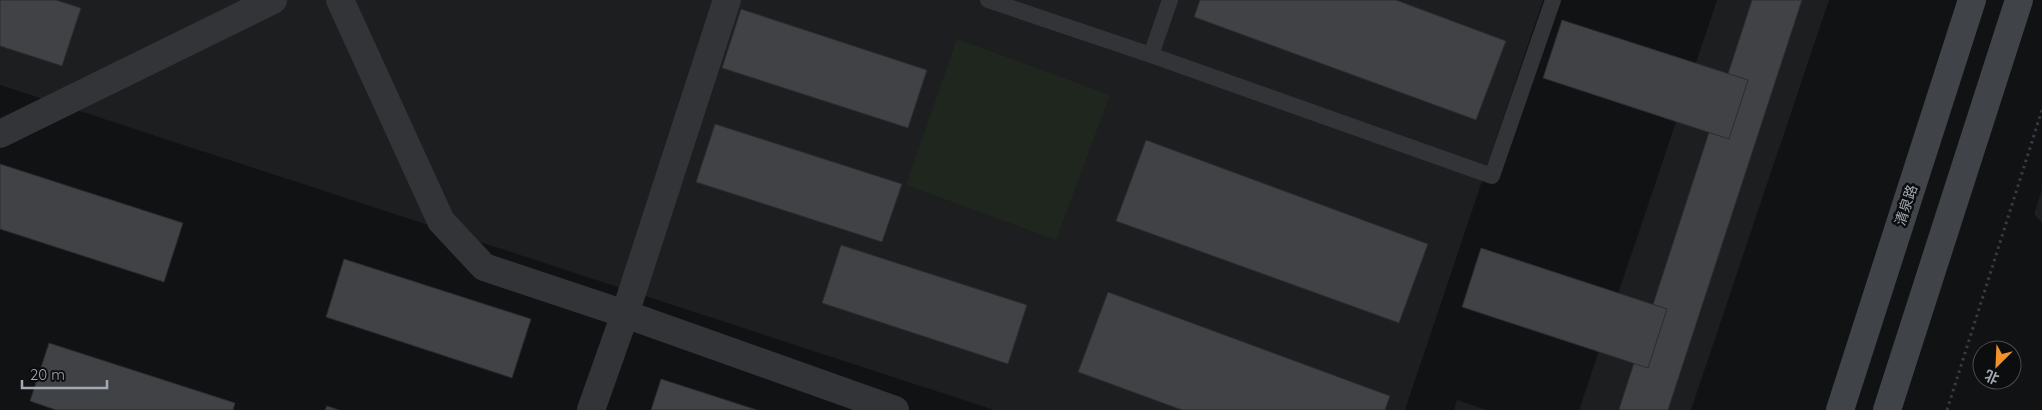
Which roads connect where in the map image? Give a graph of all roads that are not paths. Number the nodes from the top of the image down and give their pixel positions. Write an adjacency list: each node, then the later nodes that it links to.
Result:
1 (273, 0): 10 (street)
2 (340, 0): 11 (street)
3 (727, 0): 11 (street)
4 (988, 0): 9 (lane)
5 (1170, 0): 9 (lane)
6 (1554, 0): 9 (lane)
7 (1972, 0): 14 (main road, 清泉路)
8 (2019, 0): 15 (main road)
9 (1151, 55)
10 (0, 134)
11 (624, 314): 12 (street); 13 (street)
12 (591, 410)
13 (895, 410)
14 (1840, 410)
15 (1887, 410)

